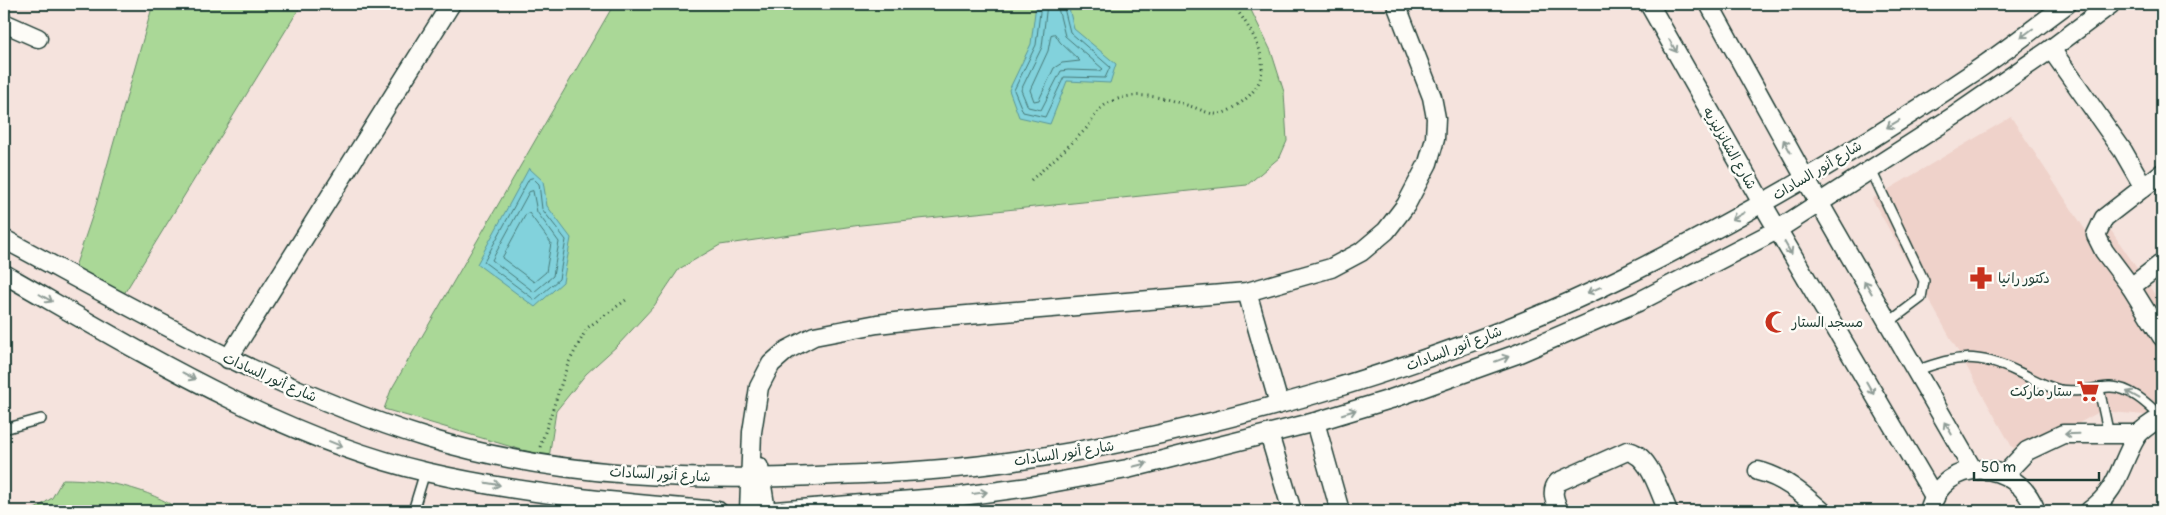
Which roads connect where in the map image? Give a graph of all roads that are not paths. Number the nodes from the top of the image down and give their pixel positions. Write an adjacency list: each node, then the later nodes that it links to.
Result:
1 (451, 4): 24 (street)
2 (1396, 4): 21 (street)
3 (1709, 4): 12 (street, one-way to 3)
4 (2066, 4): 12 (street, شارع أنور السادات, one-way to 12)
5 (2112, 4): 9 (street, شارع أنور السادات)
6 (1655, 6): 15 (street, شارع الشانزليزيه, one-way to 15)
7 (4, 23): 8 (street)
8 (38, 38)
9 (2051, 49): 10 (street, شارع أنور السادات); 13 (street)
10 (1871, 170): 14 (street, شارع أنور السادات); 22 (lane)
11 (2162, 173): 13 (street)
12 (1805, 178): 14 (street); 15 (street, شارع أنور السادات)
13 (2143, 186): 20 (street)
14 (1819, 202): 16 (street, شارع أنور السادات); 22 (street, one-way to 14)
15 (1762, 203): 16 (street, شارع الشانزليزيه); 27 (street, شارع أنور السادات, one-way to 27)
16 (1777, 230): 30 (street, شارع أنور السادات, one-way to 16); 40 (street, شارع الشانزليزيه, one-way to 40)
17 (4, 241): 24 (street, شارع أنور السادات)
18 (2162, 263): 20 (street)
19 (4, 274): 37 (street, one-way to 37)
20 (2131, 287): 23 (street)
21 (1246, 292): 27 (street); 39 (street)
22 (1888, 323): 25 (street)
23 (2162, 338)
24 (228, 359): 39 (street, شارع أنور السادات)
25 (1916, 371): 26 (lane); 35 (street, one-way to 25)
26 (2099, 389): 28 (lane, one-way to 26); 34 (lane)
27 (1279, 404): 39 (street, شارع أنور السادات)
28 (2161, 417): 33 (street)
29 (41, 419): 31 (lane)
30 (1315, 422): 32 (street, شارع أنور السادات); 48 (street)
31 (4, 430)
32 (1269, 434): 41 (street, شارع أنور السادات, one-way to 32); 47 (street)
33 (2138, 434): 34 (street); 53 (street)
34 (2109, 435): 38 (street, one-way to 38)
35 (1973, 470): 38 (street); 40 (street)
36 (1758, 471): 51 (street)
37 (425, 472): 42 (lane); 43 (street, one-way to 43)
38 (2005, 474): 52 (street)
39 (756, 478): 44 (street); 45 (street)
40 (1932, 505)
41 (892, 507): 46 (street, شارع أنور السادات)
42 (413, 511)
43 (718, 511)
44 (749, 511)
45 (766, 511)
46 (775, 511)
47 (1292, 511)
48 (1340, 511)
49 (1559, 511): 50 (street)
50 (1668, 511)
51 (1822, 511)
52 (2036, 511)
53 (2089, 511)

